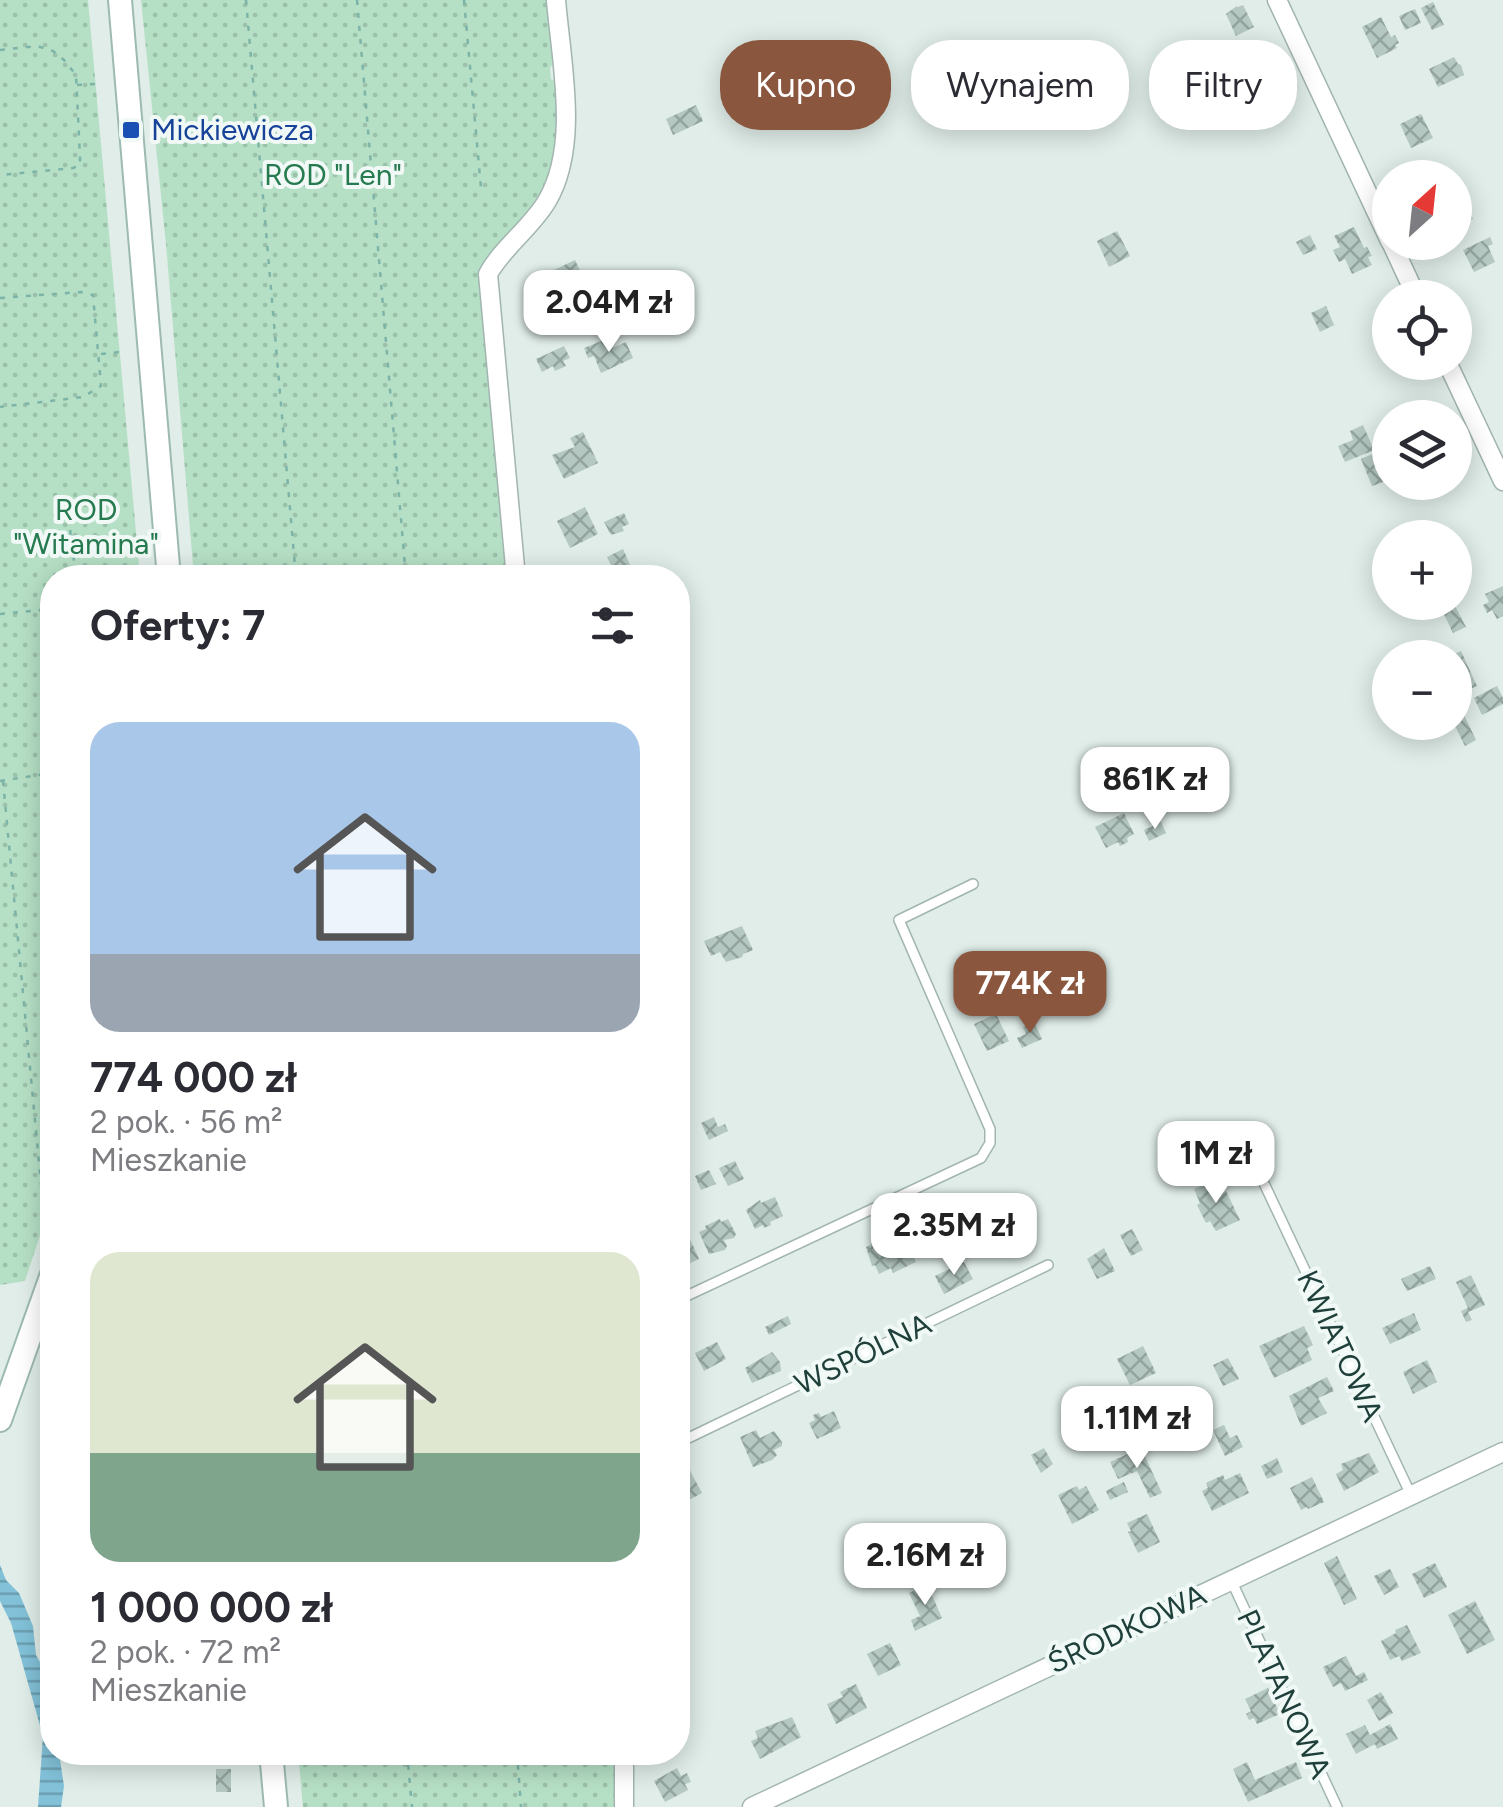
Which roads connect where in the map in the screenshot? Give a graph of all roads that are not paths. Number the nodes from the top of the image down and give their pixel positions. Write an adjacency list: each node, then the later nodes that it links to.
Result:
1 (120, 0): 7 (street)
2 (556, 0): 8 (street)
3 (1277, 0): 4 (street)
4 (1372, 203)
5 (1455, 380): 6 (street)
6 (1503, 481)
7 (168, 565)
8 (515, 565)
9 (974, 884): 12 (lane)
10 (1244, 1143): 17 (lane, KWIATOWA)
11 (1048, 1265): 15 (lane, WSPÓLNA)
12 (690, 1294)
13 (40, 1308): 14 (street)
14 (0, 1420)
15 (690, 1437)
16 (1503, 1452): 17 (street, ŚRODKOWA)
17 (1411, 1495): 18 (street, ŚRODKOWA)
18 (1231, 1580): 23 (street, ŚRODKOWA); 24 (lane, PLATANOWA)
19 (272, 1765): 21 (street)
20 (624, 1765): 22 (street)
21 (276, 1807)
22 (624, 1807)
23 (752, 1807)
24 (1337, 1807)

